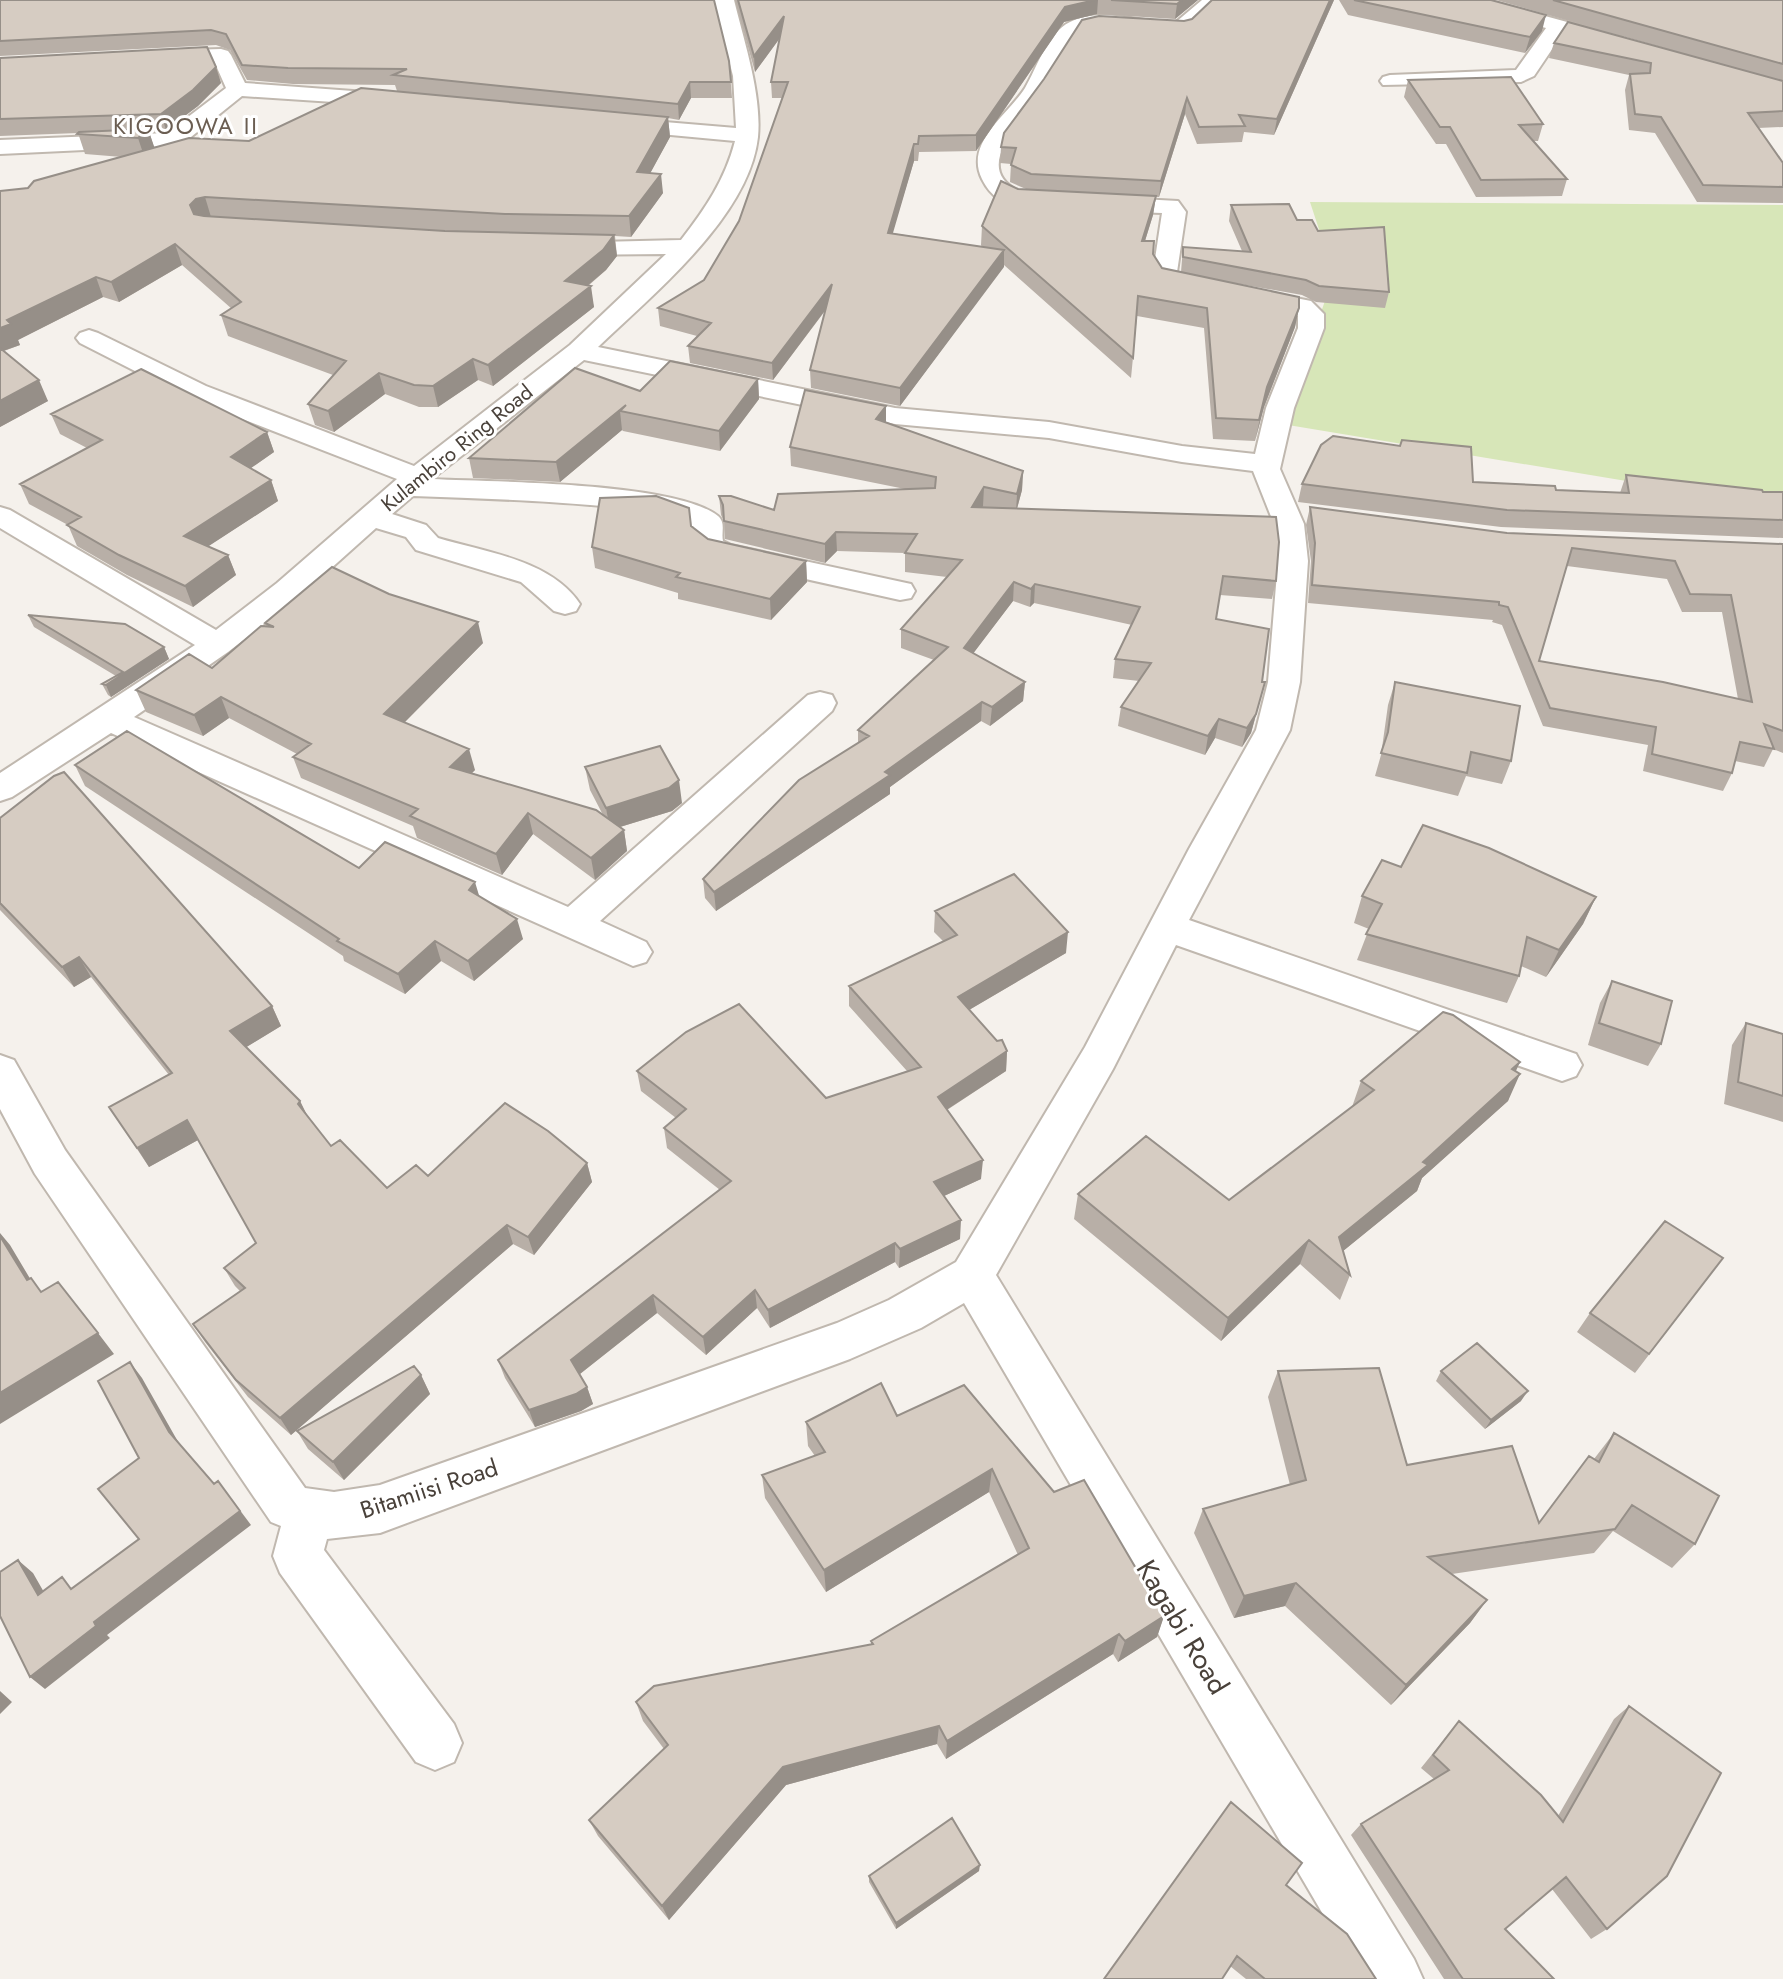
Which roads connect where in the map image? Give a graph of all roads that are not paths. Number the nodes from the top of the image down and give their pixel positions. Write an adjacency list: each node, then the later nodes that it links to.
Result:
1 (1213, 0): 17 (street)
2 (1465, 0): 4 (street)
3 (720, 4): 11 (street, Kulambiro Ring Road)
4 (1558, 25): 5 (street); 7 (street)
5 (1639, 48)
6 (138, 58): 8 (street)
7 (1390, 81)
8 (237, 89): 9 (street); 12 (street)
9 (412, 101)
10 (593, 122): 11 (street)
11 (747, 136): 14 (street, Kulambiro Ring Road)
12 (0, 147)
13 (545, 247): 14 (street)
14 (688, 247): 16 (street, Kulambiro Ring Road)
15 (89, 338): 18 (street)
16 (579, 351): 17 (street); 18 (street, Kulambiro Ring Road)
17 (1268, 464): 30 (street)
18 (412, 482): 20 (street, Kulambiro Ring Road); 21 (street)
19 (0, 516): 23 (street)
20 (372, 517): 22 (street); 23 (street, Kulambiro Ring Road)
21 (900, 591)
22 (565, 604)
23 (217, 645): 25 (street, Kulambiro Ring Road)
24 (820, 703): 29 (street)
25 (110, 719): 26 (street, Kulambiro Ring Road); 29 (street)
26 (48, 760): 27 (street); 28 (street, Kulambiro Ring Road)
27 (0, 761)
28 (0, 789)
29 (572, 925): 31 (street)
30 (1166, 928): 32 (street); 34 (street)
31 (633, 952)
32 (1562, 1065)
33 (0, 1072): 35 (street)
34 (972, 1276): 35 (street, Bitamiisi Road); 37 (street, Kagabi Road)
35 (309, 1514): 36 (street)
36 (435, 1744)
37 (1394, 1979)

